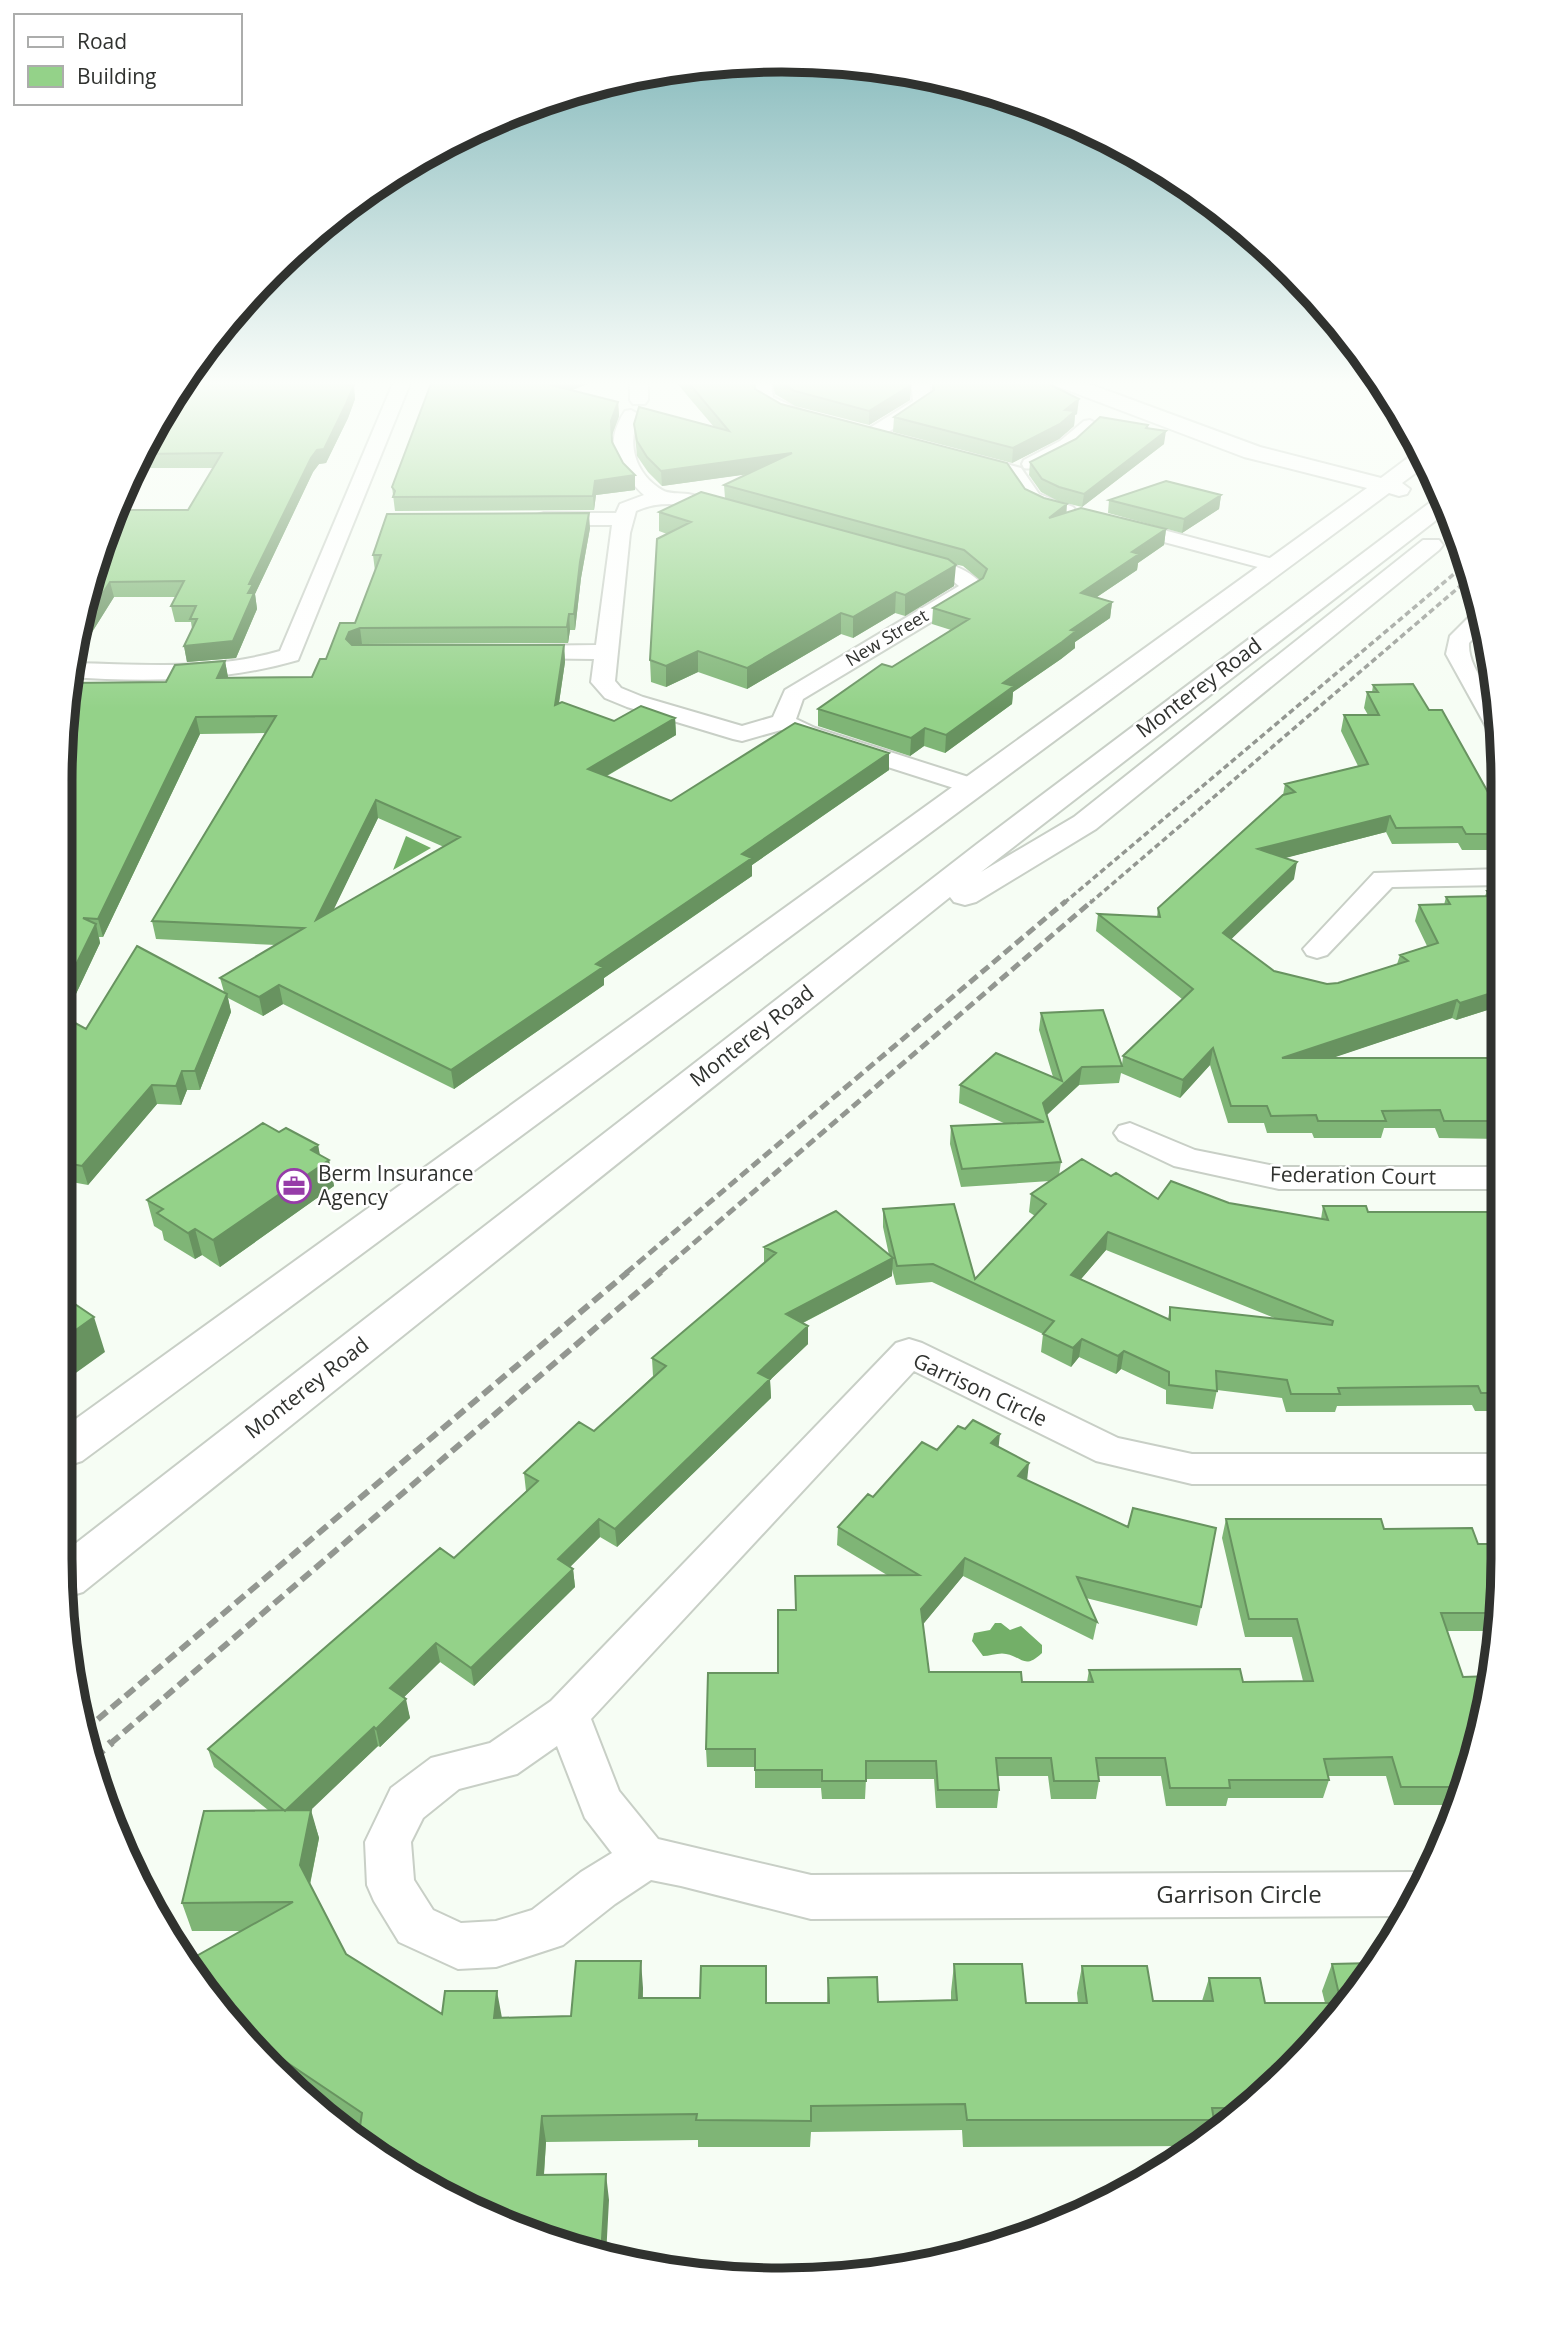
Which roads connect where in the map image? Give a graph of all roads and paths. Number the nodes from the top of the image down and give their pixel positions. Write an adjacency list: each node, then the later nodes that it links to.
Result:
1 (358, 490): 16 (street)
2 (652, 490): 5 (street)
3 (1027, 490): 12 (street)
4 (1356, 490): 12 (main road)
5 (658, 497): 7 (street); 8 (street)
6 (1436, 507): 22 (main road, Monterey Road)
7 (748, 515)
8 (622, 519): 9 (street); 14 (street)
9 (523, 520)
10 (1446, 533): 22 (main road)
11 (894, 556): 18 (street, New Street)
12 (1273, 565): 19 (main road)
13 (1474, 625): 17 (street)
14 (605, 652): 15 (street); 18 (street)
15 (495, 653)
16 (81, 670)
17 (1487, 705)
18 (783, 722): 19 (street)
19 (972, 786): 25 (main road)
20 (1491, 877): 21 (street)
21 (1317, 949)
22 (825, 979): 27 (main road, Monterey Road)
23 (1130, 1133): 24 (street, Federation Court)
24 (1491, 1178)
25 (72, 1445)
26 (1491, 1469): 28 (street, Garrison Circle)
27 (72, 1573)
28 (567, 1714): 29 (street); 29 (street, Garrison Circle)
29 (645, 1858): 30 (street, Garrison Circle)
30 (1406, 1894)

